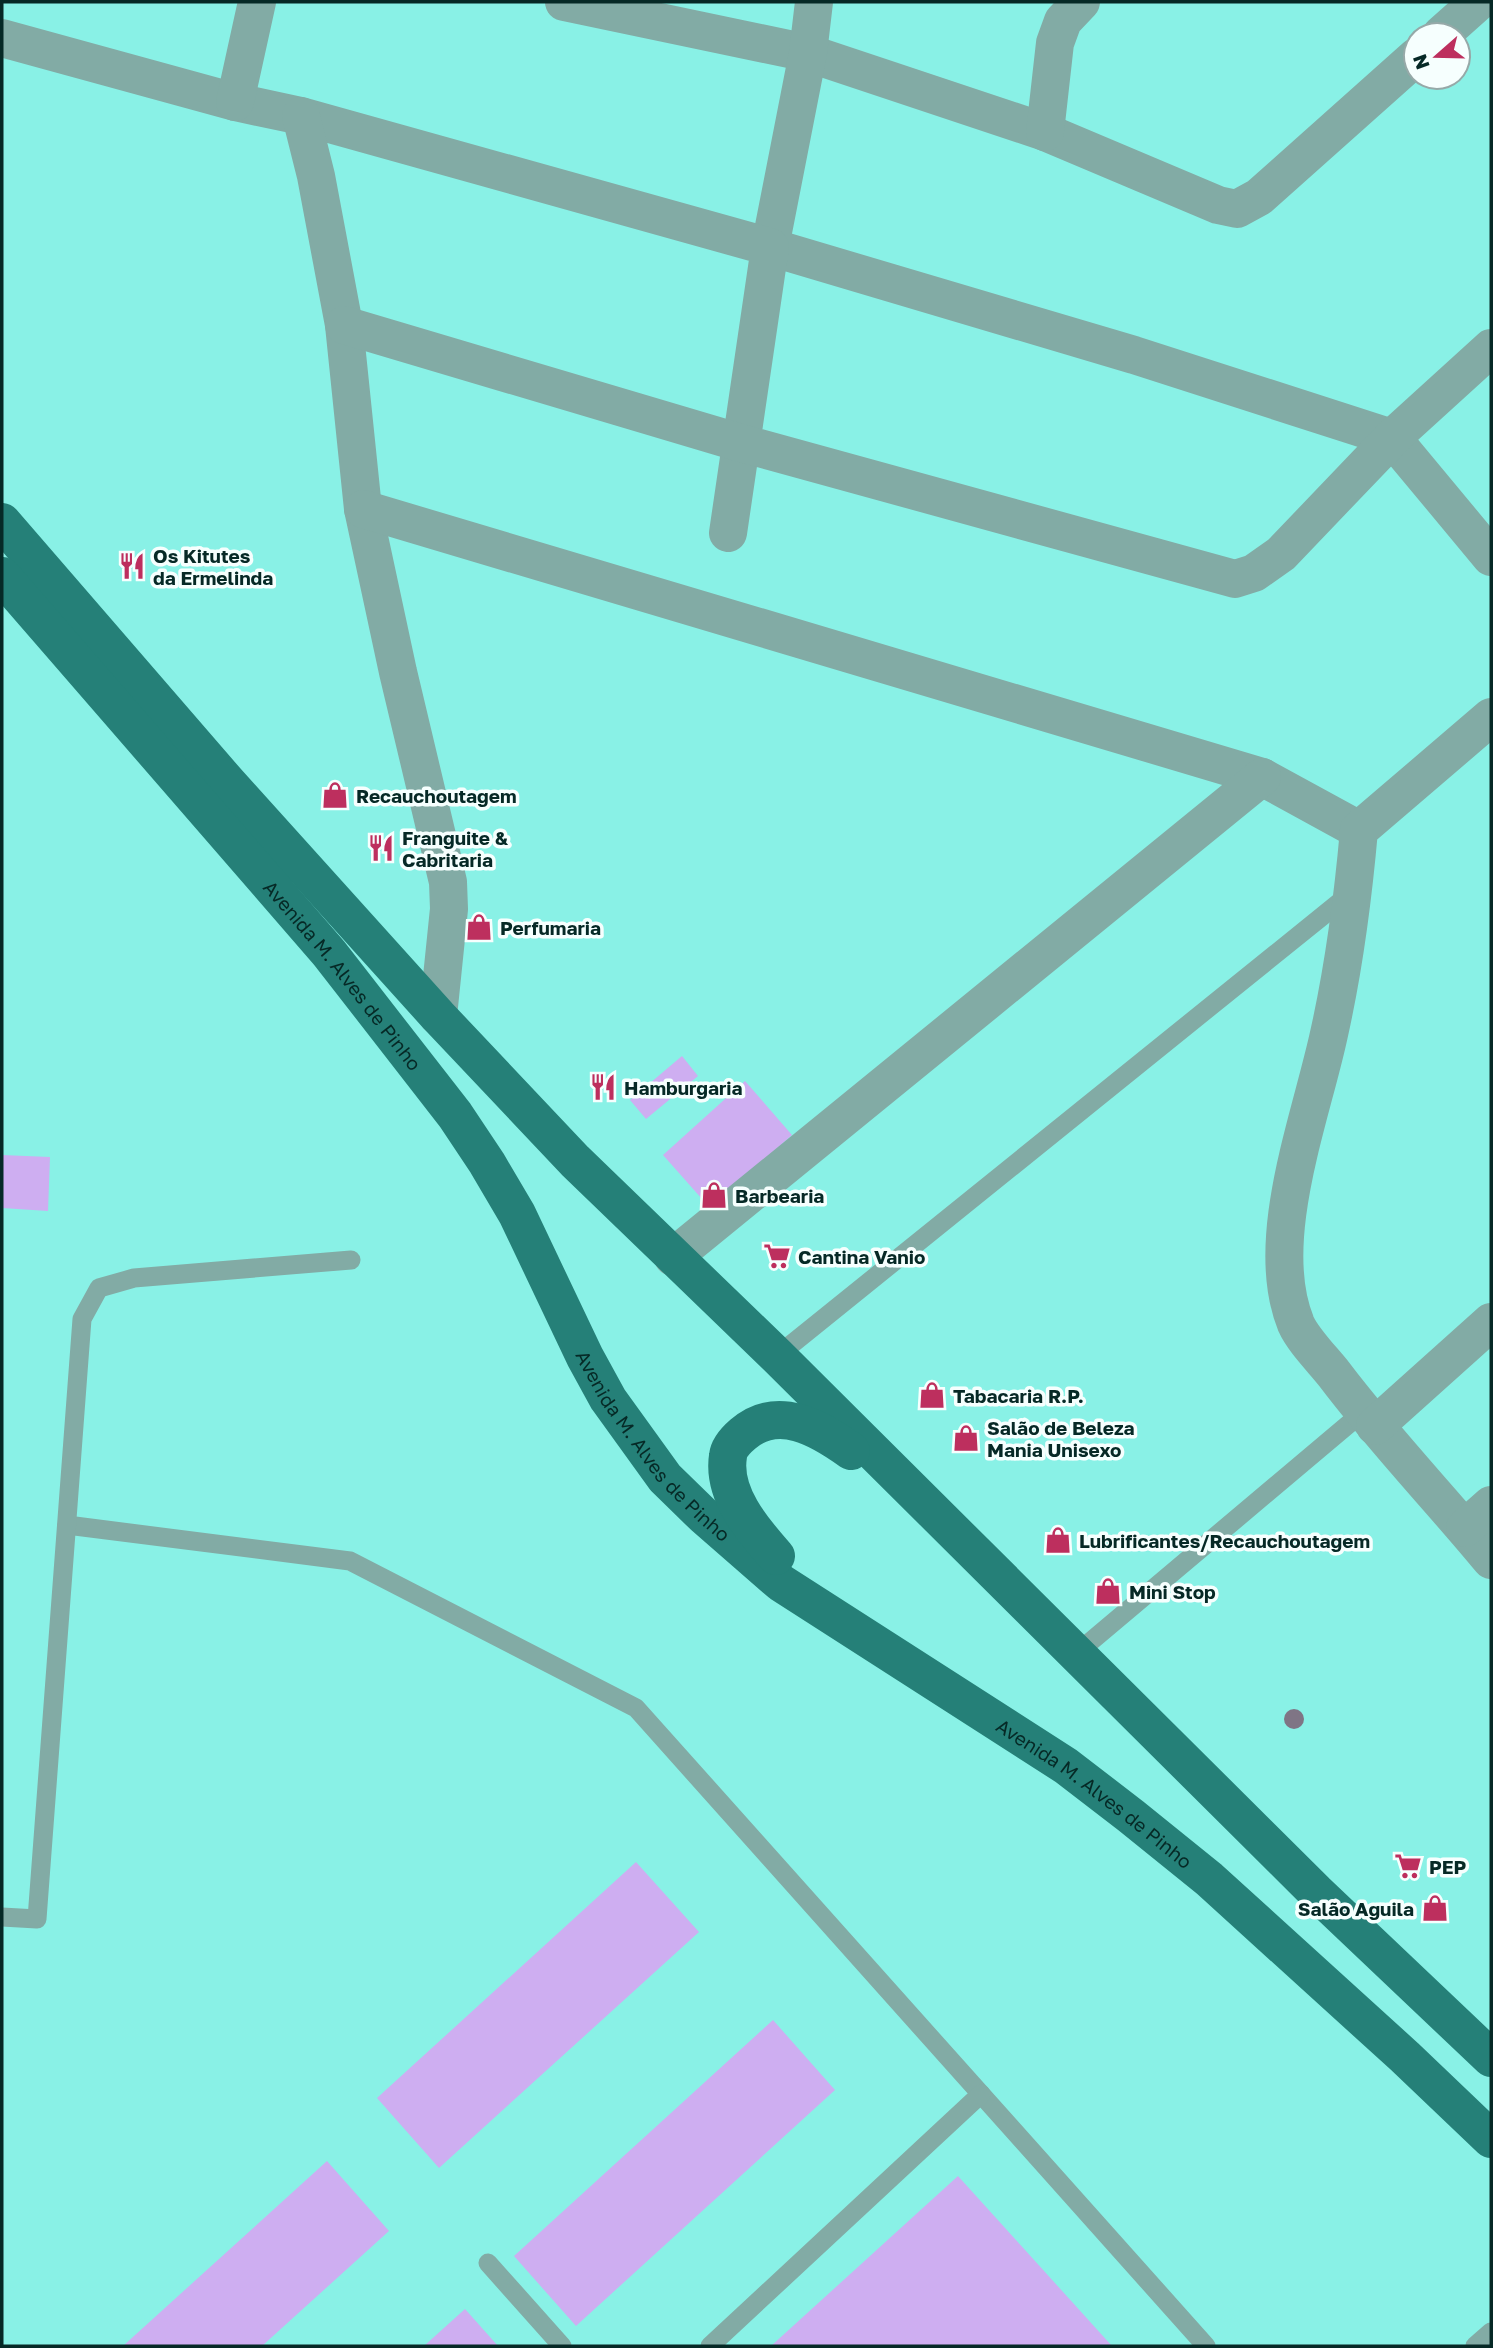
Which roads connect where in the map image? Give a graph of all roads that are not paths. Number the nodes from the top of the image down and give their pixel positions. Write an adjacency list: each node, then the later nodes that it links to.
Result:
1 (257, 2): 10 (street)
2 (564, 2): 8 (street)
3 (814, 2): 8 (street)
4 (1081, 2): 12 (street)
5 (1478, 2): 6 (street)
6 (1457, 21)
7 (2, 37): 10 (street)
8 (808, 53): 12 (street); 13 (street)
9 (1402, 69): 12 (street)
10 (235, 102): 11 (street)
11 (301, 116): 13 (street); 14 (street)
12 (1045, 132)
13 (770, 247): 16 (street); 17 (street)
14 (344, 325): 17 (street); 18 (street)
15 (1491, 348): 16 (street)
16 (1392, 438): 17 (street); 21 (street)
17 (741, 443): 20 (street)
18 (363, 509): 24 (street); 27 (street)
19 (2, 522): 27 (main road, Avenida M. Alves de Pinho)
20 (728, 533)
21 (1491, 557)
22 (2, 576): 37 (main road, Avenida M. Alves de Pinho)
23 (1491, 718): 25 (street)
24 (1262, 778): 25 (street); 28 (street)
25 (1359, 830): 26 (street)
26 (1353, 891): 31 (lane); 32 (street)
27 (438, 1016): 28 (main road, Avenida M. Alves de Pinho)
28 (673, 1257): 31 (main road, Avenida M. Alves de Pinho)
29 (351, 1260): 34 (lane)
30 (1491, 1322): 32 (street)
31 (777, 1356): 35 (main road, Avenida M. Alves de Pinho)
32 (1369, 1419): 33 (street); 38 (lane)
33 (1478, 1516): 36 (street)
34 (67, 1525): 39 (lane); 41 (lane)
35 (951, 1531): 37 (main road); 38 (main road, Avenida M. Alves de Pinho)
36 (1491, 1560)
37 (861, 1634): 42 (main road, Avenida M. Alves de Pinho)
38 (1077, 1653): 40 (main road, Avenida M. Alves de Pinho)
39 (2, 1917)
40 (1491, 2058)
41 (981, 2094): 46 (lane); 47 (lane)
42 (1491, 2139)
43 (488, 2263): 45 (lane)
44 (1491, 2332): 48 (lane)
45 (562, 2346)
46 (710, 2346)
47 (1206, 2346)
48 (1475, 2346)

